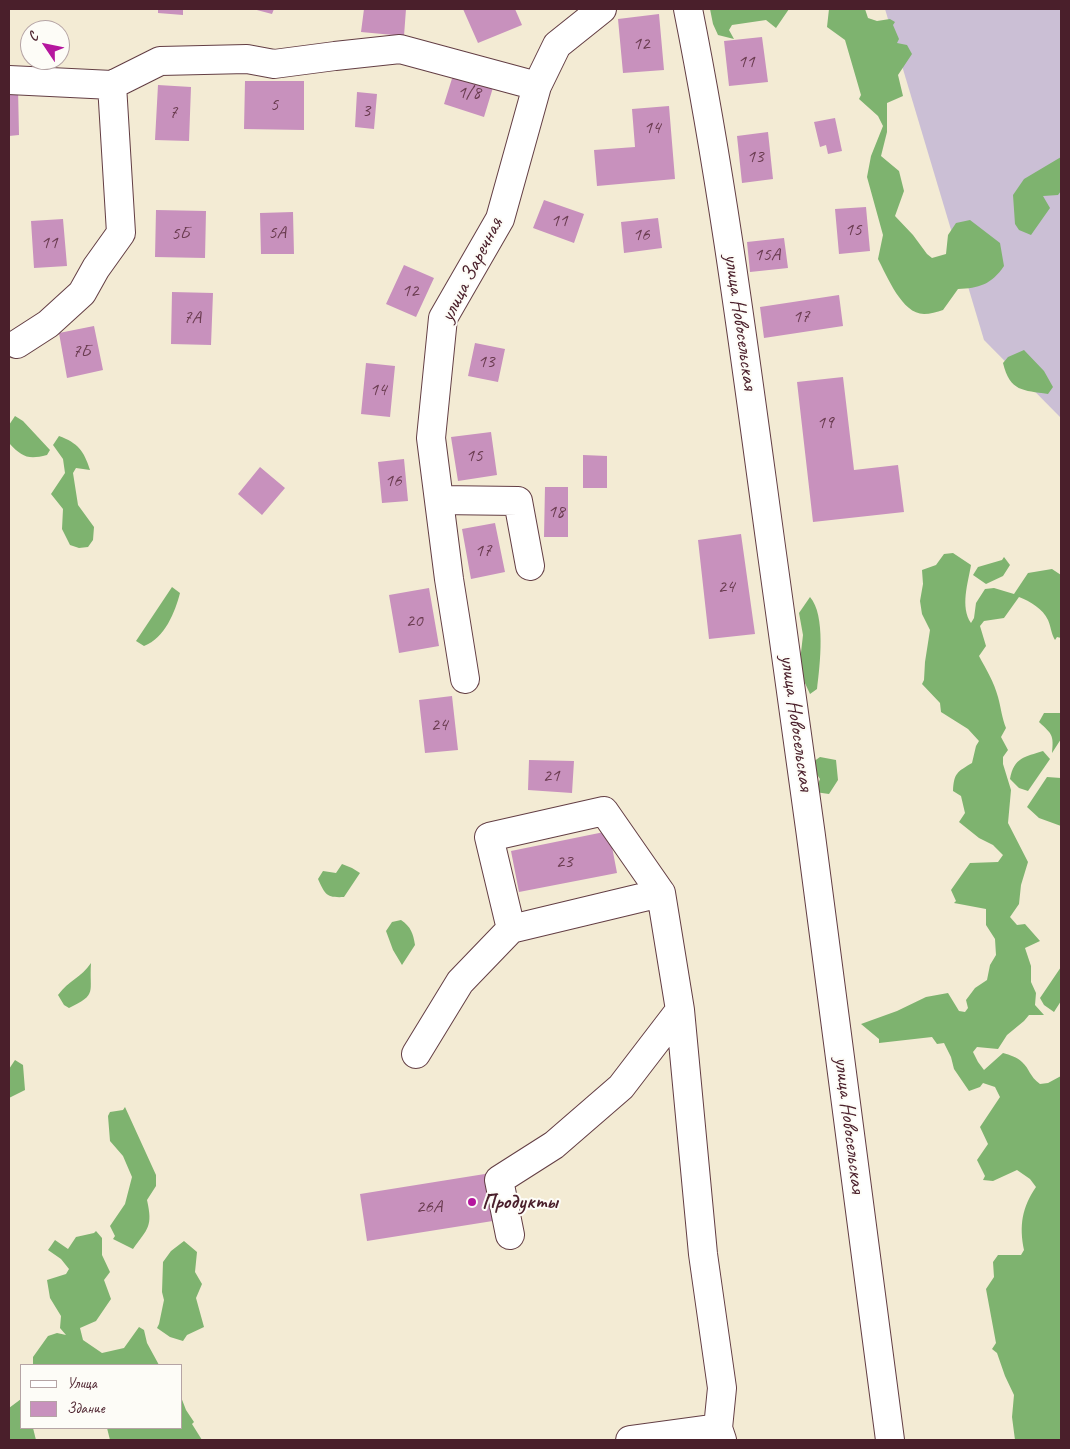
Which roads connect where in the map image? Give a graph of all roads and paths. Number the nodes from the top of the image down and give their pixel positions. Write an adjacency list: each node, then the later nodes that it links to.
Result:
1 (602, 9): 5 (street, улица Заречная)
2 (688, 9): 17 (street, улица Новосельская)
3 (9, 80): 4 (street)
4 (112, 85): 5 (street); 6 (street)
5 (537, 86): 7 (street, улица Заречная)
6 (18, 344)
7 (439, 500): 8 (street); 9 (street, улица Заречная)
8 (530, 566)
9 (465, 679)
10 (660, 893): 11 (street); 11 (street); 12 (street)
11 (511, 929): 13 (street)
12 (680, 1010): 14 (street); 15 (street)
13 (416, 1054)
14 (510, 1235)
15 (720, 1434): 16 (street)
16 (630, 1440)
17 (890, 1440)

